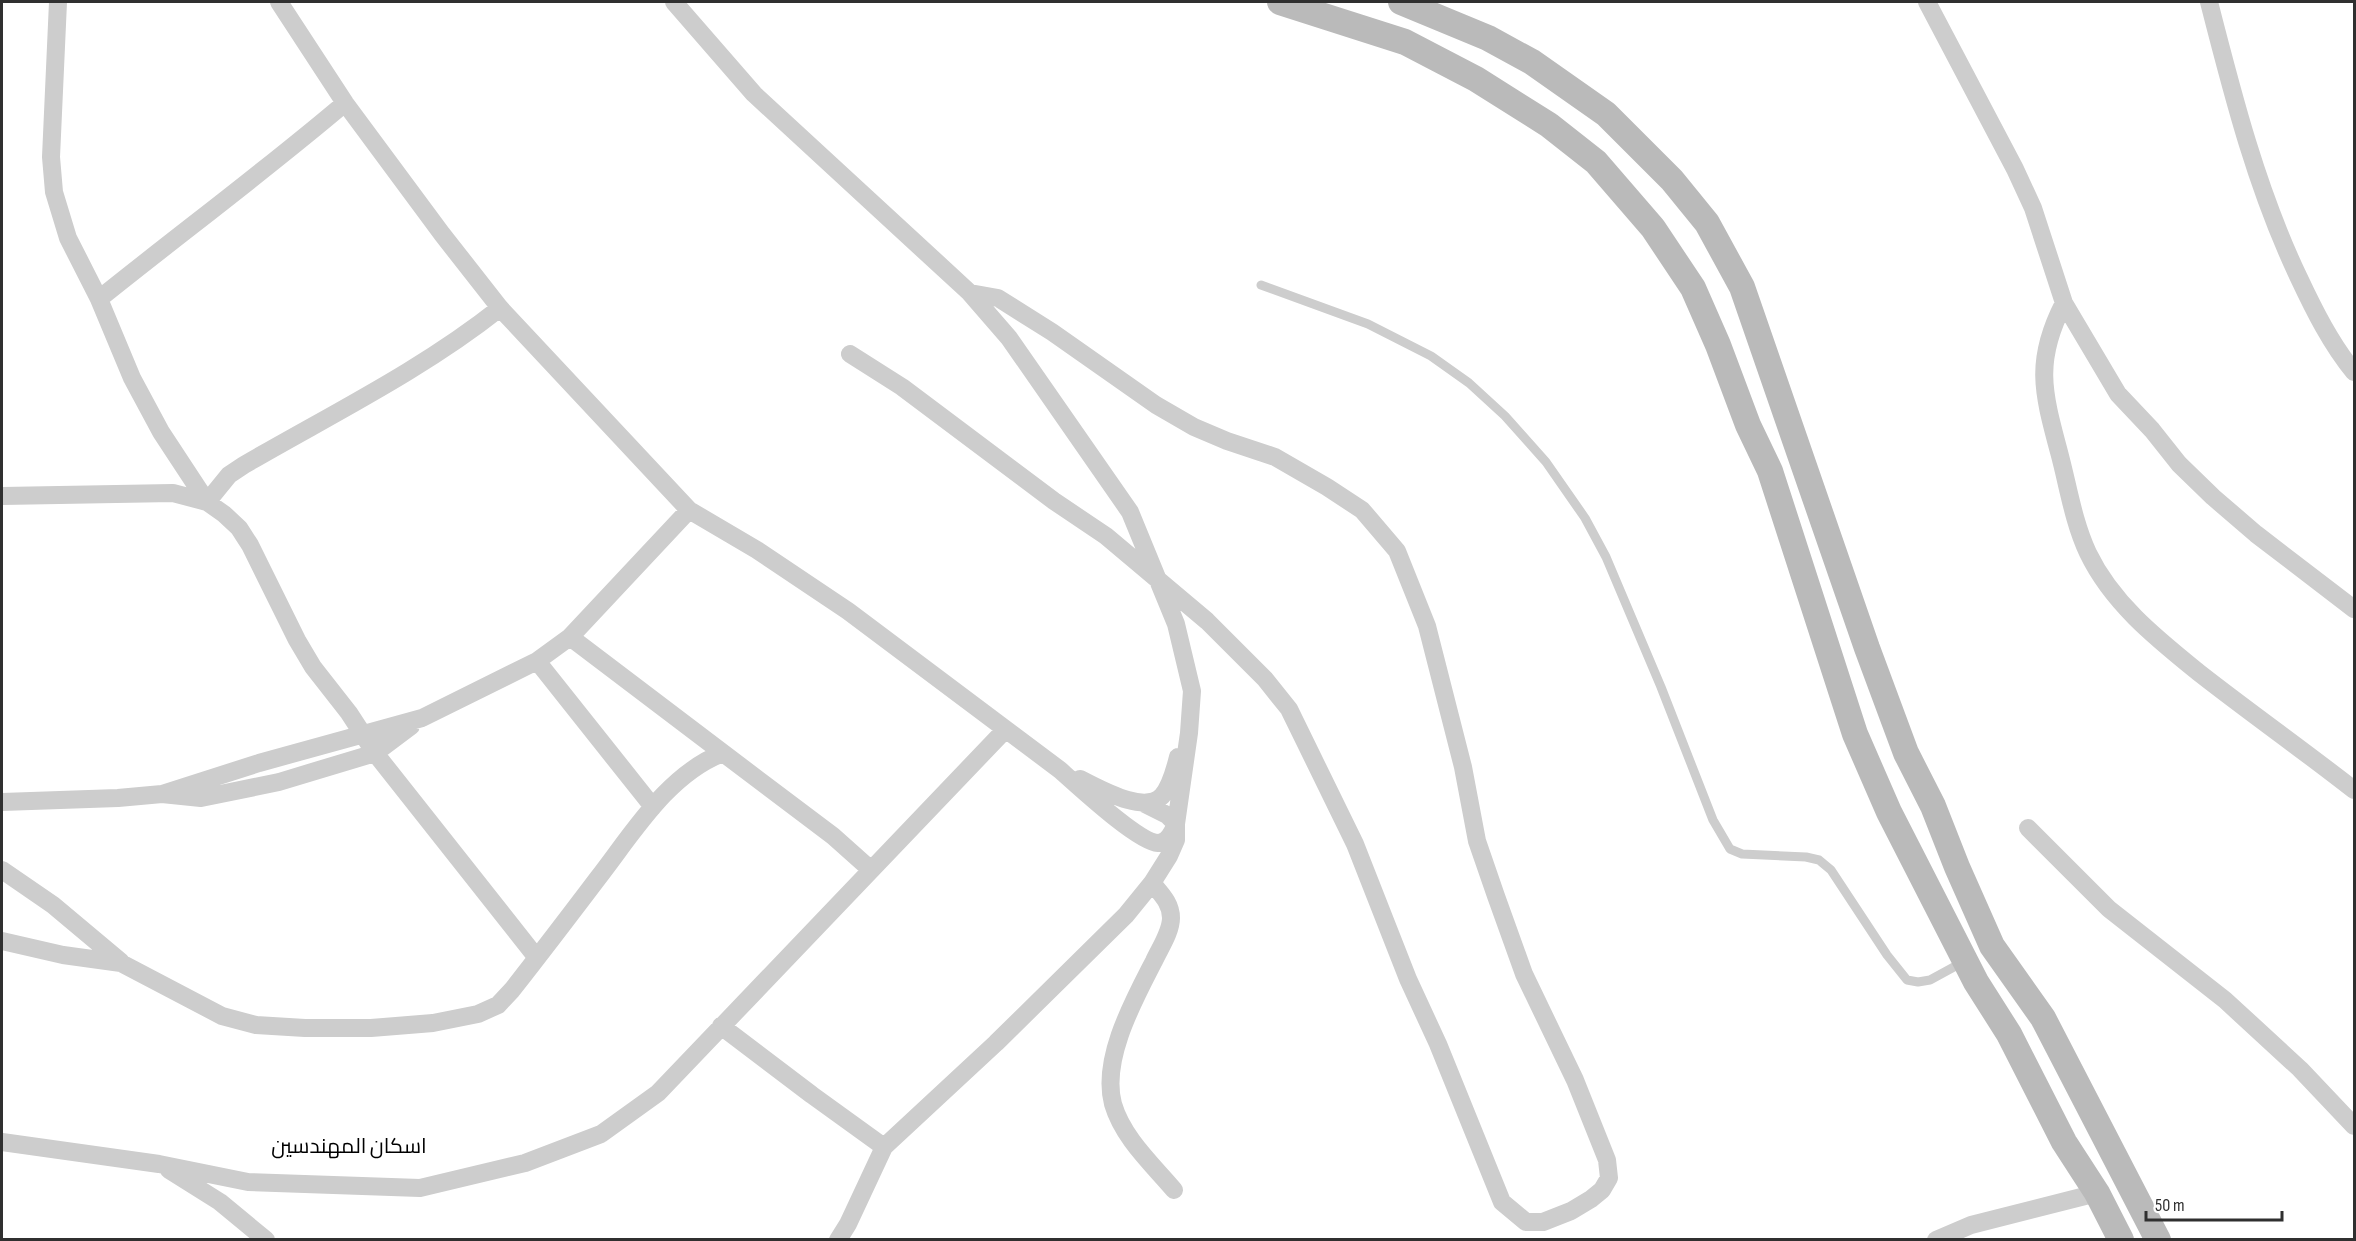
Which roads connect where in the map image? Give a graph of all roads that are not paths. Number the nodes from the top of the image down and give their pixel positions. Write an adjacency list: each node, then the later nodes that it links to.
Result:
1 (58, 2): 11 (street)
2 (279, 2): 8 (street)
3 (674, 2): 10 (street)
4 (1281, 2): 43 (main road)
5 (1401, 2): 46 (main road)
6 (1927, 2): 12 (street)
7 (2209, 2): 15 (street)
8 (345, 103): 11 (street); 13 (street)
9 (1261, 285): 43 (lane)
10 (970, 292): 19 (street); 19 (street)
11 (99, 299): 17 (street)
12 (2064, 303): 20 (street); 30 (street)
13 (500, 308): 17 (street); 18 (street)
14 (850, 354): 19 (street)
15 (2355, 372)
16 (2, 496): 17 (street)
17 (207, 502): 26 (street)
18 (689, 510): 21 (street); 25 (street)
19 (1160, 581): 23 (street)
20 (2355, 609)
21 (570, 637): 22 (street); 28 (street)
22 (537, 661): 24 (street); 34 (street)
23 (1191, 691): 33 (street); 35 (street)
24 (422, 718): 26 (street); 27 (street)
25 (1005, 730): 29 (street); 38 (street)
26 (365, 735): 27 (street); 31 (street)
27 (375, 753): 31 (street); 42 (street)
28 (723, 753): 34 (street); 38 (street)
29 (1060, 770): 33 (street); 37 (street)
30 (2355, 790)
31 (162, 794): 32 (street)
32 (2, 802)
33 (1145, 804): 35 (street)
34 (653, 807): 42 (street)
35 (1176, 824): 37 (street); 40 (street)
36 (2028, 828): 48 (street)
37 (1146, 839): 40 (street)
38 (870, 869): 45 (street)
39 (2, 870): 44 (street)
40 (1152, 883): 50 (street); 52 (street)
41 (2, 942): 44 (street)
42 (537, 958): 44 (street)
43 (1965, 960): 47 (main road)
44 (121, 963)
45 (721, 1026): 50 (street); 51 (street)
46 (2070, 1071): 47 (main road); 58 (main road)
47 (2036, 1090): 53 (main road)
48 (2355, 1126)
49 (2, 1142): 51 (street)
50 (884, 1147): 55 (street)
51 (159, 1164): 54 (street)
52 (1174, 1190)
53 (2097, 1193): 56 (street); 57 (main road)
54 (266, 1239)
55 (838, 1239)
56 (1936, 1239)
57 (2121, 1239)
58 (2158, 1239)

